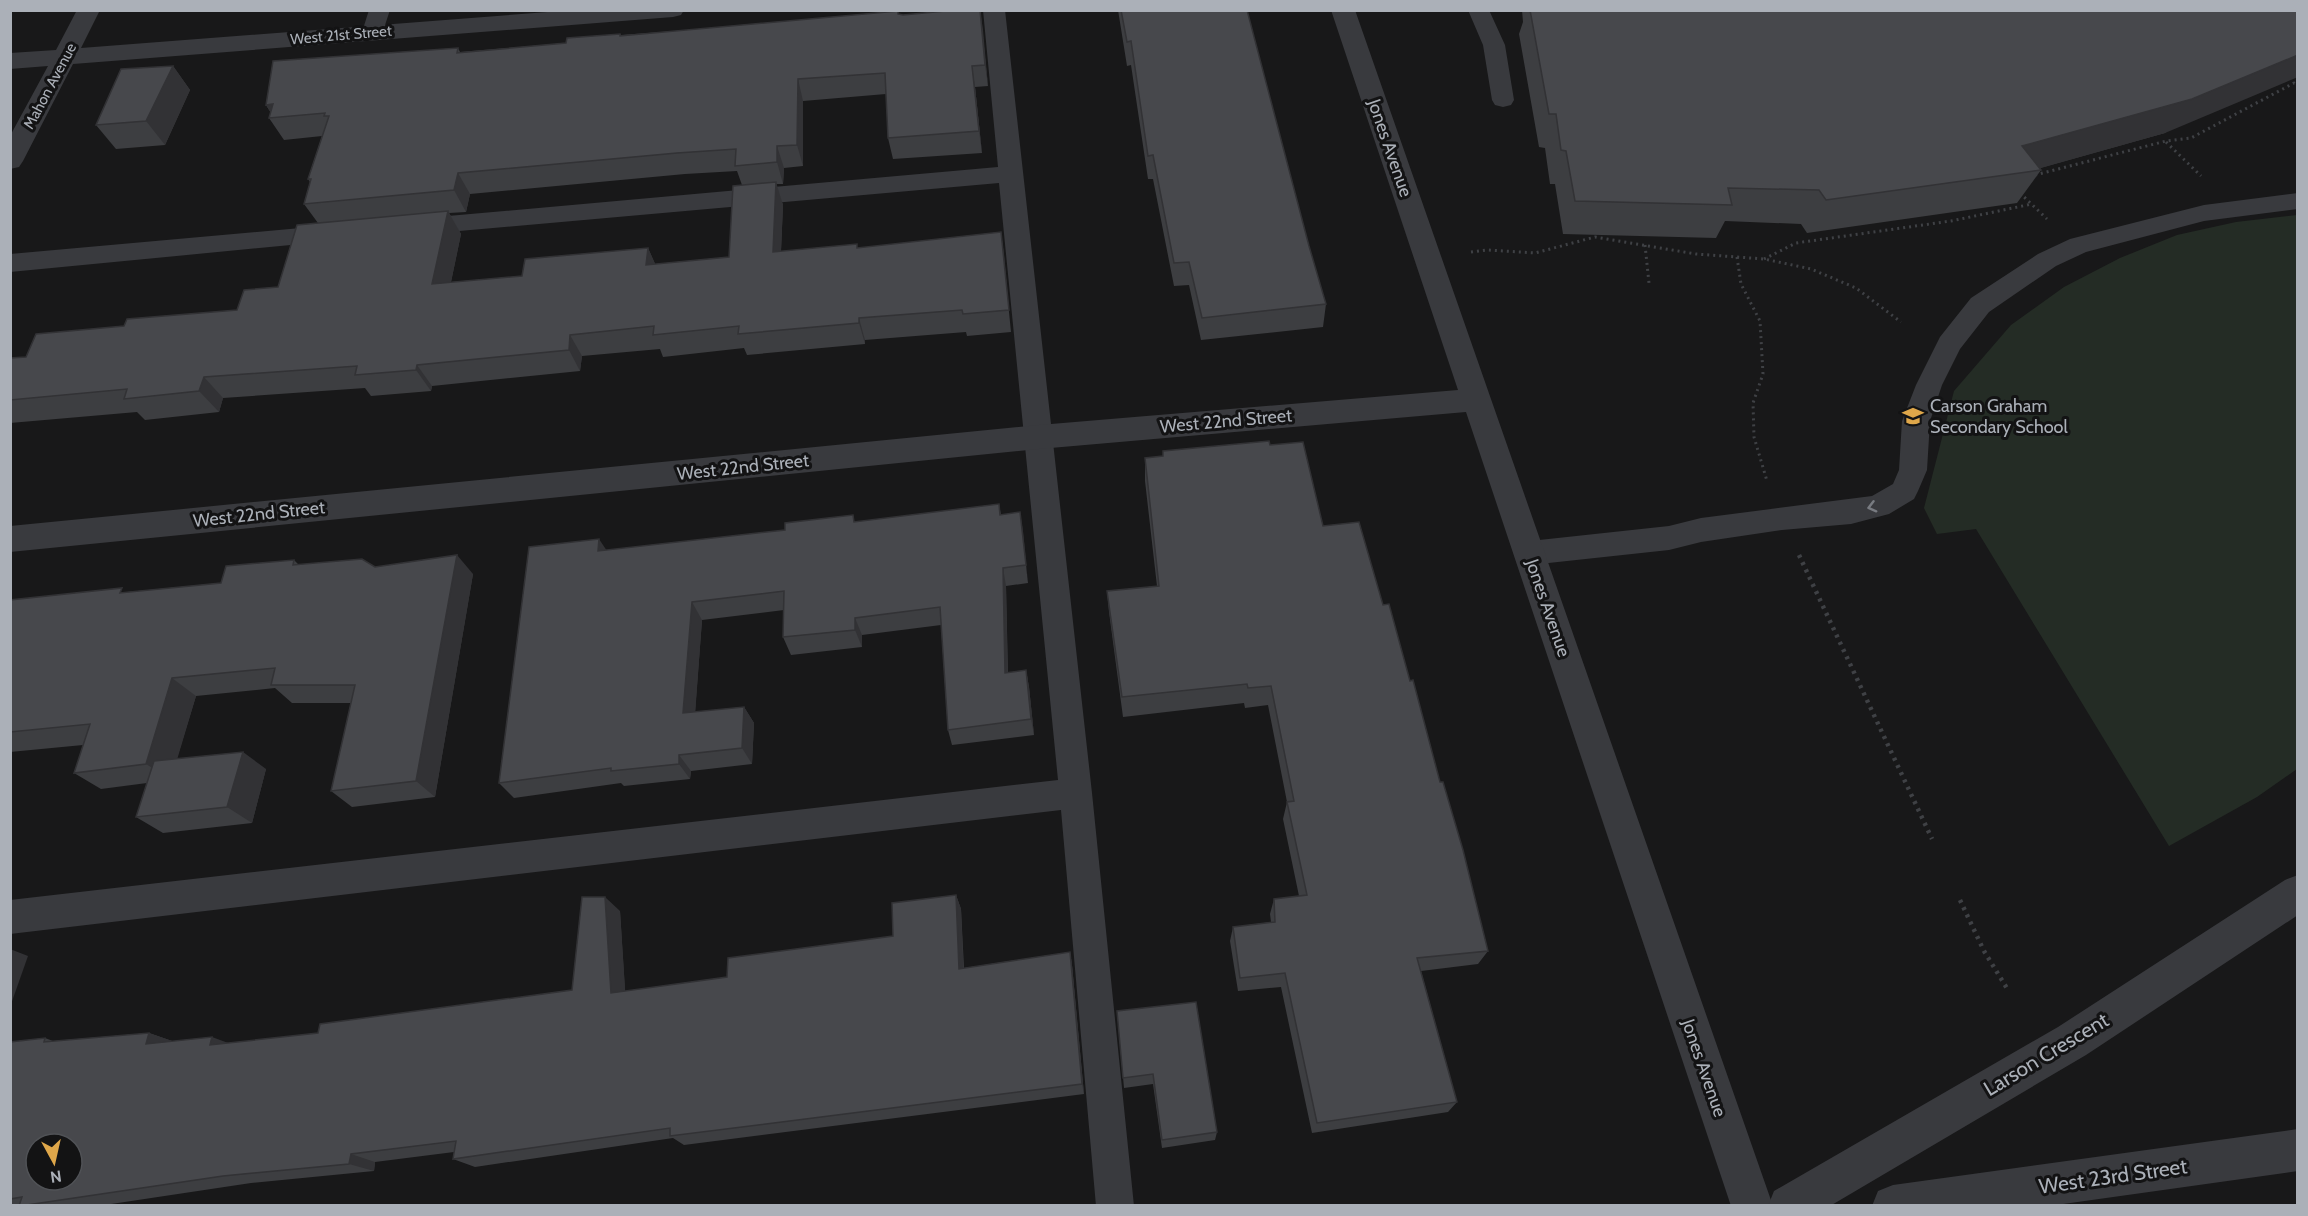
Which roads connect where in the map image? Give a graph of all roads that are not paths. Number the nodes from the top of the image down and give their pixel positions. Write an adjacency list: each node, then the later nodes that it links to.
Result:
1 (89, 10): 7 (street, Mahon Avenue)
2 (673, 10): 6 (street, West 21st Street)
3 (994, 10): 11 (lane)
4 (1343, 10): 16 (street, Jones Avenue)
5 (1478, 10): 9 (lane)
6 (376, 21): 7 (street, West 21st Street)
7 (65, 57): 8 (street, West 21st Street); 10 (street, Mahon Avenue)
8 (10, 61)
9 (1503, 100)
10 (10, 161)
11 (1010, 174): 13 (lane); 17 (lane)
12 (2298, 201): 19 (lane, one-way to 19)
13 (391, 229)
14 (356, 232): 15 (lane)
15 (10, 263)
16 (1475, 400): 17 (street, West 22nd Street); 19 (street, Jones Avenue)
17 (1039, 437): 18 (street, West 22nd Street); 20 (lane)
18 (10, 539)
19 (1530, 554): 25 (street, Jones Avenue)
20 (1076, 793): 22 (lane); 24 (lane)
21 (2298, 893): 26 (street, Larson Crescent)
22 (10, 916)
23 (2298, 1150): 27 (street, West 23rd Street)
24 (1115, 1206)
25 (1752, 1206)
26 (1789, 1206)
27 (1893, 1206)

